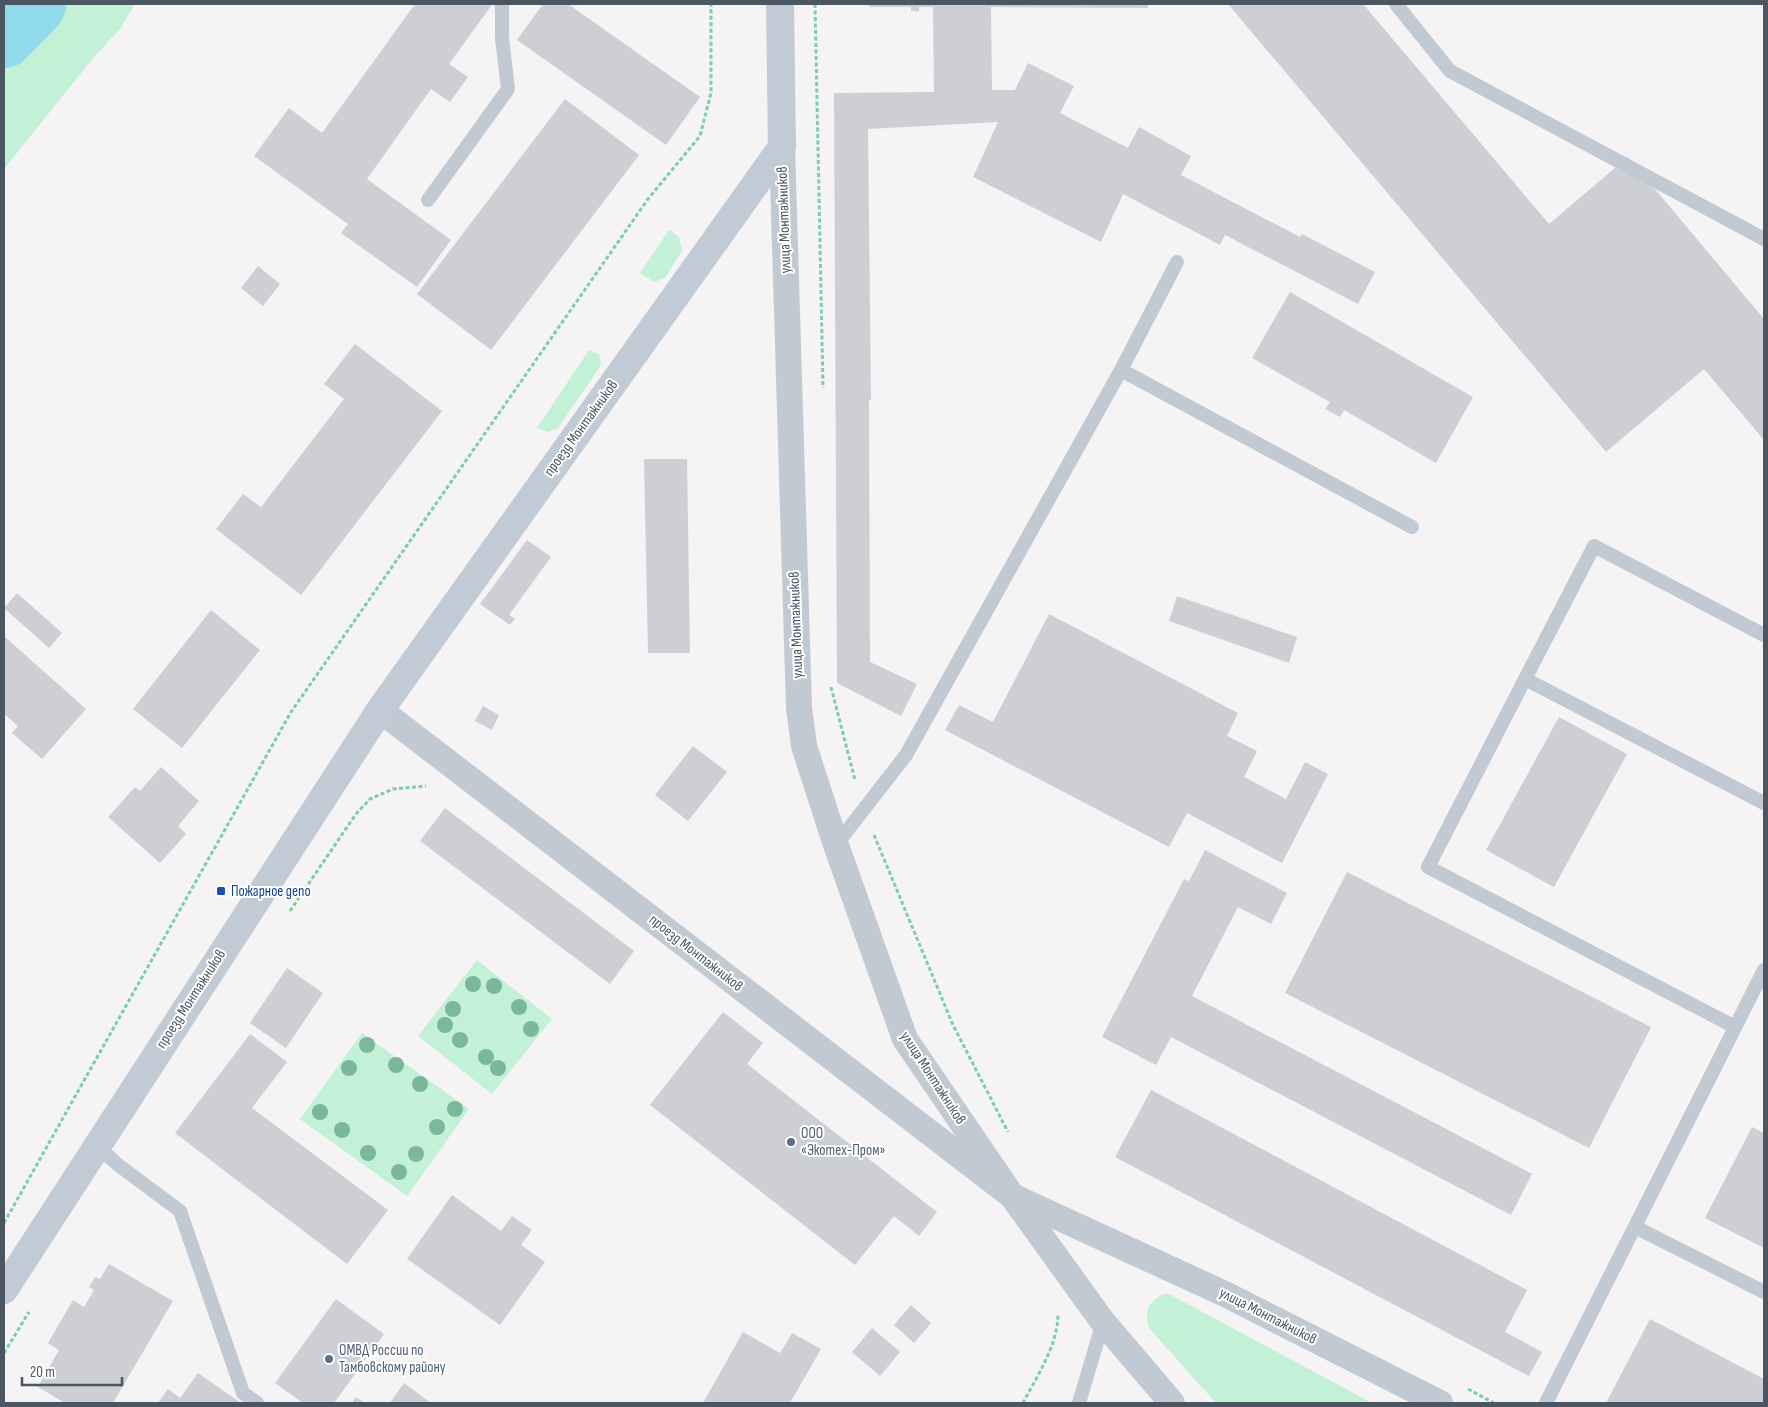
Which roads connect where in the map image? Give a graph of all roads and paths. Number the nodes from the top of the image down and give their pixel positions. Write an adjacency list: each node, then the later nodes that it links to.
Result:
1 (502, 4): 7 (lane)
2 (711, 4): 27 (path)
3 (780, 4): 6 (main road, улица Монтажников)
4 (815, 4): 11 (path)
5 (1396, 4): 8 (lane)
6 (782, 147): 16 (main road, проезд Монтажников); 20 (street, улица Монтажников)
7 (428, 200)
8 (1764, 239)
9 (1177, 262): 10 (lane)
10 (1121, 370): 12 (lane); 19 (lane)
11 (823, 393)
12 (1412, 527)
13 (1764, 635): 14 (lane)
14 (1525, 679): 18 (lane); 23 (lane)
15 (830, 683): 19 (path)
16 (380, 710): 25 (main road, проезд Монтажников); 26 (street, проезд Монтажников)
17 (431, 786): 21 (path)
18 (1764, 803)
19 (863, 809): 20 (lane); 24 (path)
20 (836, 845): 26 (street, улица Монтажников)
21 (290, 912)
22 (1764, 970): 23 (lane)
23 (1735, 1027): 28 (lane)
24 (1011, 1138)
25 (96, 1145): 29 (main road, проезд Монтажников); 36 (lane)
26 (1012, 1196): 33 (street, улица Монтажников); 40 (street, улица Монтажников)
27 (4, 1223)
28 (1634, 1227): 30 (lane); 42 (lane)
29 (4, 1290)
30 (1764, 1292)
31 (33, 1304): 34 (path)
32 (1058, 1312): 37 (path)
33 (1103, 1322): 38 (lane); 39 (street, улица Монтажников)
34 (4, 1353)
35 (1464, 1387): 41 (path)
36 (258, 1403)
37 (1023, 1403)
38 (1079, 1403)
39 (1172, 1403)
40 (1440, 1403)
41 (1494, 1403)
42 (1546, 1403)

